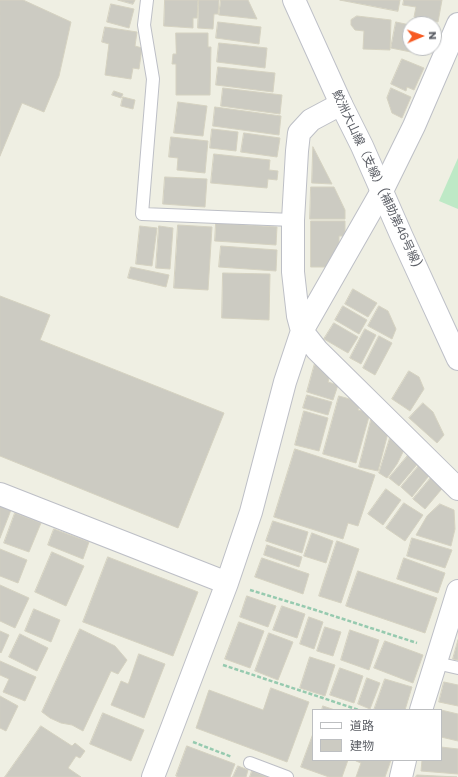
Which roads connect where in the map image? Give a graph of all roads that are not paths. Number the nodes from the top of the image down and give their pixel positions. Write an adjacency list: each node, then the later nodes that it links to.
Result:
1 (147, 0): 6 (lane)
2 (294, 0): 4 (street, 鮫洲大山線（支線）(補助第46号線))
3 (458, 24): 5 (street)
4 (341, 104): 5 (street, 鮫洲大山線（支線）(補助第46号線)); 6 (street)
5 (382, 191): 7 (street); 8 (street, 鮫洲大山線（支線）(補助第46号線))
6 (293, 220): 7 (street)
7 (302, 331): 9 (street); 11 (street)
8 (458, 358)
9 (458, 489)
10 (0, 494): 11 (street)
11 (227, 584): 18 (street)
12 (458, 591): 13 (street)
13 (438, 657): 14 (lane); 15 (street)
14 (458, 668)
15 (421, 709)
16 (405, 761): 20 (street)
17 (250, 764): 19 (lane)
18 (153, 777)
19 (287, 777)
20 (401, 777)

